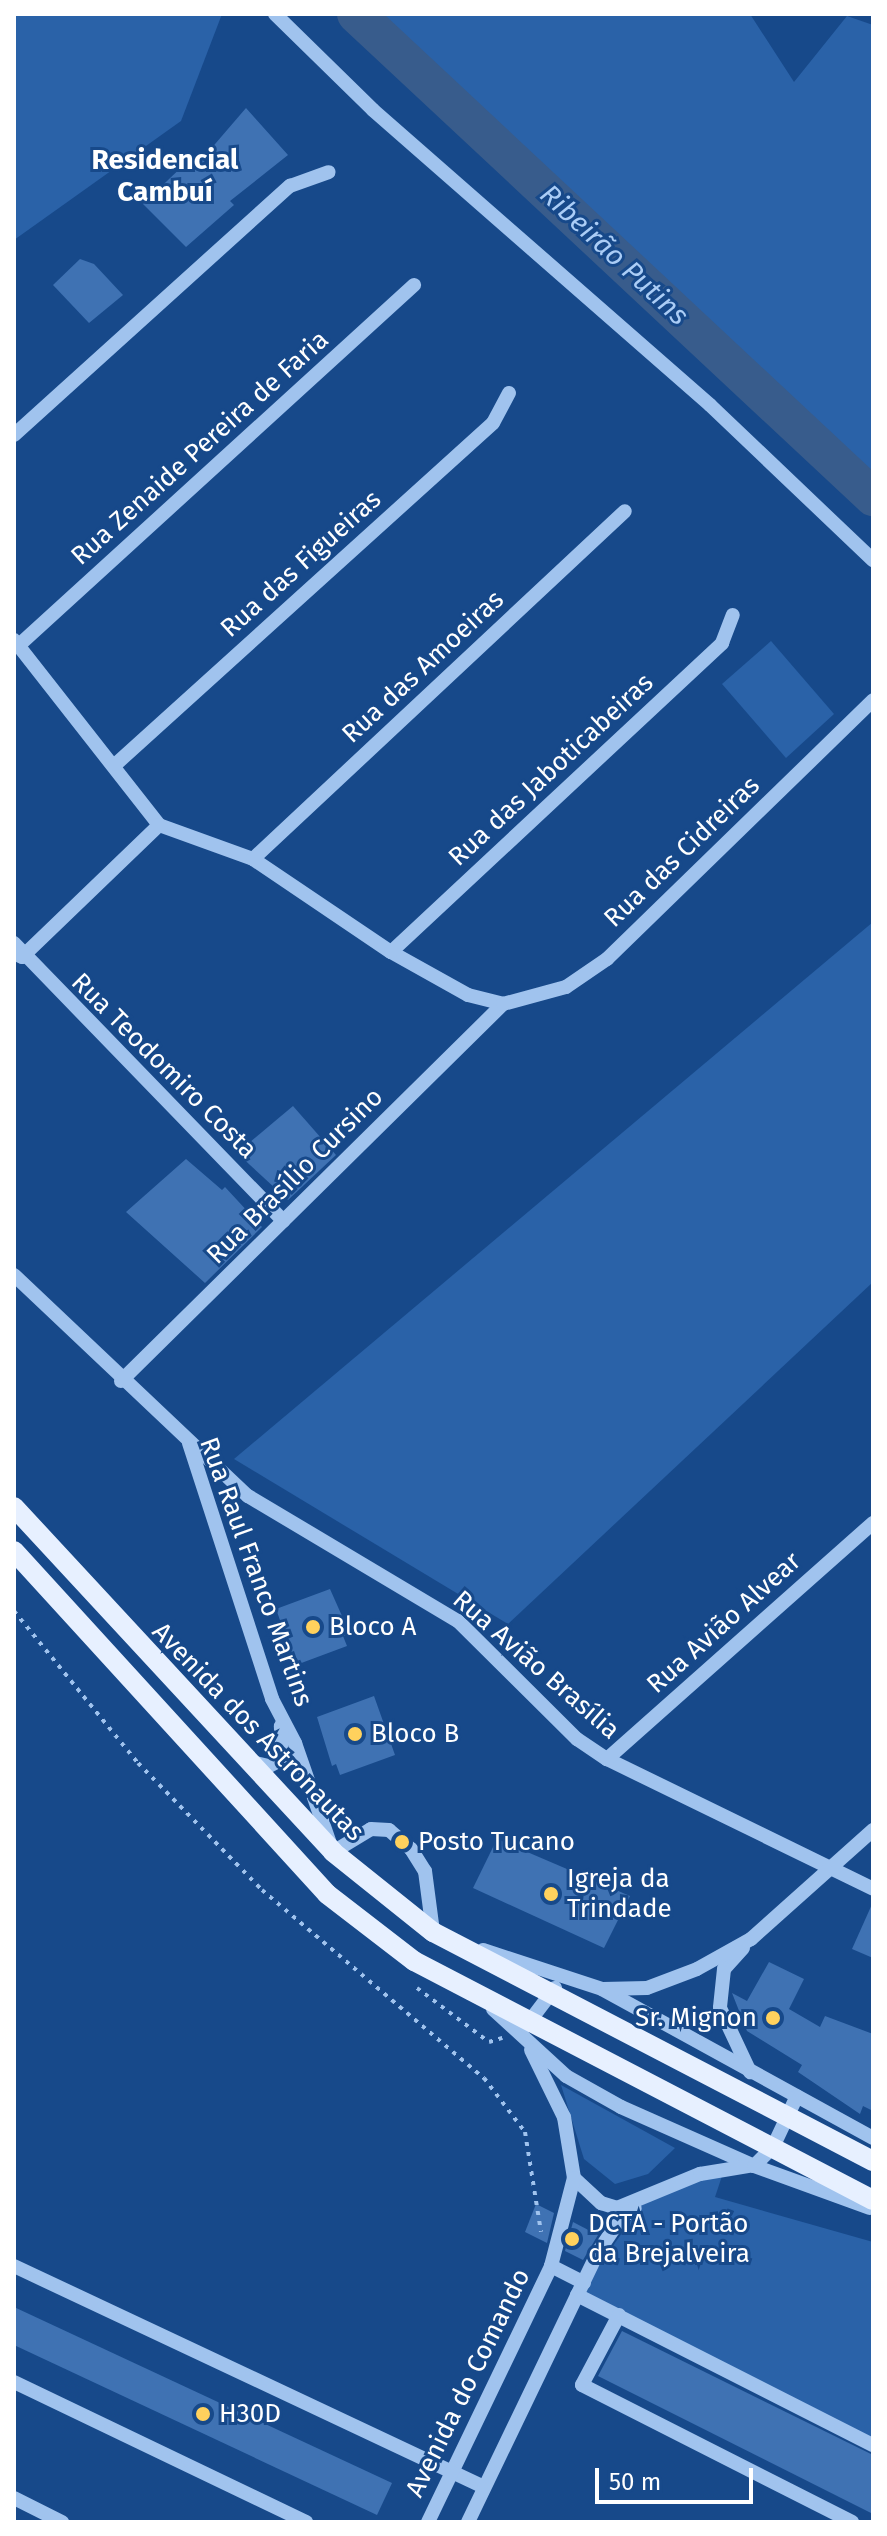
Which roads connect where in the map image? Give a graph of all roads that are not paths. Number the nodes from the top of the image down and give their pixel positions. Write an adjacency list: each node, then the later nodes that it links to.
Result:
1 (275, 14): 7 (street)
2 (329, 172): 5 (street)
3 (414, 285): 9 (street, Rua Zenaide Pereira de Faria)
4 (509, 393): 11 (street, Rua das Figueiras)
5 (14, 435)
6 (625, 511): 13 (street, Rua das Amoeiras)
7 (873, 560)
8 (733, 615): 15 (street, Rua das Jaboticabeiras)
9 (16, 643): 11 (street)
10 (873, 700): 17 (street, Rua das Cidreiras)
11 (116, 764): 12 (street)
12 (159, 825): 13 (street); 16 (street)
13 (253, 859): 15 (street)
14 (14, 943): 16 (street, Rua Teodomiro Costa)
15 (391, 952): 17 (street)
16 (18, 955): 18 (street, Rua Teodomiro Costa)
17 (503, 1004): 18 (street, Rua Brasílio Cursino)
18 (283, 1221): 20 (street, Rua Brasílio Cursino)
19 (14, 1275): 20 (street, Rua Raul Franco Martins)
20 (121, 1381): 21 (street, Rua Raul Franco Martins)
21 (189, 1443): 25 (street, Rua Raul Franco Martins); 27 (street, Rua Avião Brasília)
22 (14, 1507): 26 (main road, Avenida dos Astronautas)
23 (873, 1523): 27 (street, Rua Avião Alvear)
24 (14, 1551): 37 (main road)
25 (272, 1699): 26 (street); 29 (street, Rua Raul Franco Martins)
26 (241, 1757): 29 (main road, Avenida dos Astronautas)
27 (607, 1759): 30 (street, Rua Avião Brasília)
28 (873, 1830): 30 (street)
29 (333, 1852): 32 (main road, Avenida dos Astronautas); 32 (street)
30 (828, 1869): 31 (street, Rua Avião Brasília); 33 (street)
31 (873, 1889)
32 (433, 1932): 34 (street); 36 (main road, Avenida dos Astronautas)
33 (751, 1939): 35 (street); 38 (street)
34 (562, 1977): 35 (street); 36 (street)
35 (602, 1989): 38 (street)
36 (550, 1995): 37 (street); 40 (main road, Avenida dos Astronautas)
37 (525, 2027): 42 (main road); 44 (street); 45 (street)
38 (750, 2072): 39 (street)
39 (797, 2096): 40 (street); 41 (street)
40 (790, 2118): 42 (street); 43 (main road, Avenida dos Astronautas)
41 (873, 2138)
42 (773, 2147): 44 (street); 47 (main road)
43 (873, 2161)
44 (754, 2166): 46 (street); 48 (street)
45 (574, 2178): 46 (street); 50 (street, Avenida do Comando)
46 (645, 2200): 51 (street)
47 (873, 2200)
48 (873, 2208)
49 (14, 2266): 55 (street)
50 (551, 2266): 51 (street); 55 (street, Avenida do Comando)
51 (581, 2289): 52 (street); 56 (street)
52 (619, 2315): 54 (street); 62 (street)
53 (14, 2382): 59 (street)
54 (873, 2445)
55 (452, 2471): 56 (street); 60 (street, Avenida do Comando)
56 (484, 2487): 61 (street)
57 (14, 2498): 58 (street)
58 (62, 2522)
59 (306, 2522)
60 (428, 2522)
61 (468, 2522)
62 (852, 2522)

